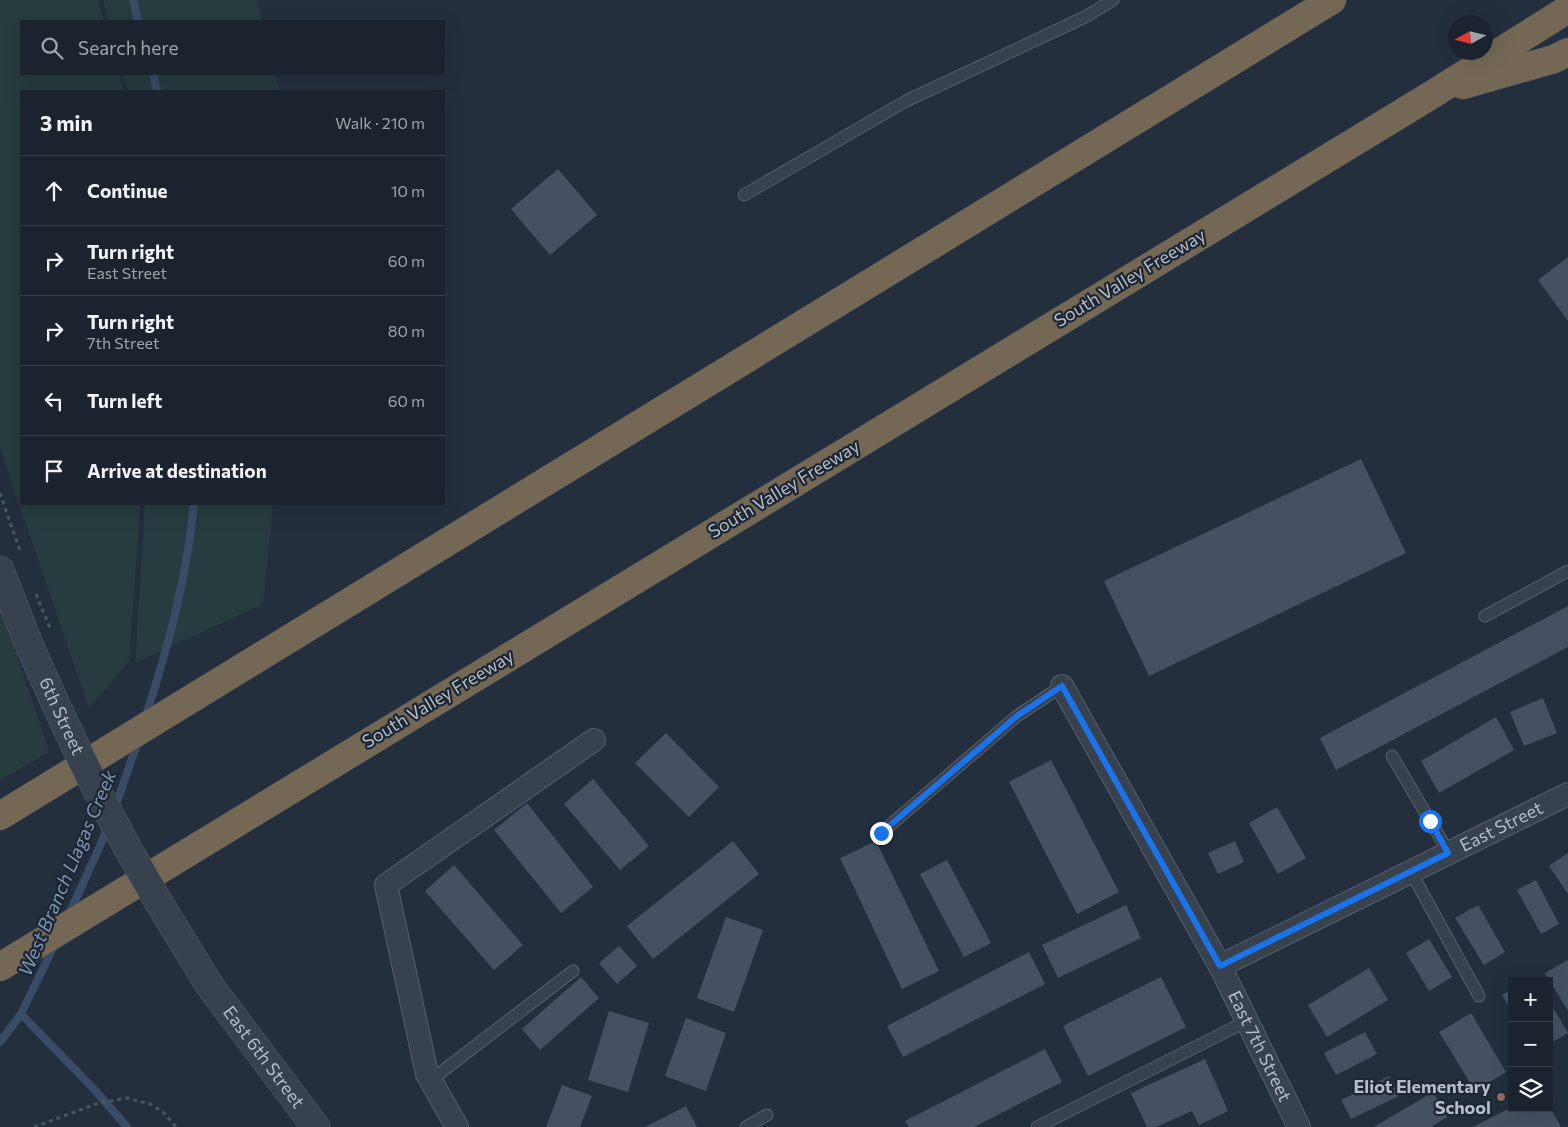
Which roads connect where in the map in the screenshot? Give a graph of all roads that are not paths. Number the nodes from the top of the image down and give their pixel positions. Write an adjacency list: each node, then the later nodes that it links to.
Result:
1 (1113, 0): 8 (lane)
2 (1304, 0): 7 (highway)
3 (1332, 0): 7 (highway)
4 (1568, 9): 6 (highway, South Valley Freeway)
5 (1568, 52): 6 (highway)
6 (1433, 94): 21 (highway, South Valley Freeway)
7 (1020, 192): 16 (highway)
8 (744, 195)
9 (0, 570): 23 (street, 6th Street, bridge)
10 (1568, 571): 11 (lane)
11 (1485, 616)
12 (1062, 686): 17 (lane); 20 (street, East 7th Street)
13 (594, 740): 26 (street)
14 (1392, 756): 18 (lane)
15 (1568, 794): 18 (street, East Street)
16 (0, 816)
17 (881, 833)
18 (1448, 853): 19 (street, East Street)
19 (1411, 872): 20 (street, East Street); 24 (lane)
20 (1220, 966): 25 (street, East 7th Street)
21 (0, 967)
22 (573, 971): 26 (lane)
23 (210, 986): 28 (street, East 6th Street)
24 (1479, 996)
25 (1247, 1021): 31 (lane); 32 (street, East 7th Street)
26 (431, 1080): 29 (street)
27 (767, 1115): 30 (lane)
28 (316, 1127)
29 (457, 1127)
30 (746, 1127)
31 (1037, 1127)
32 (1299, 1127)

